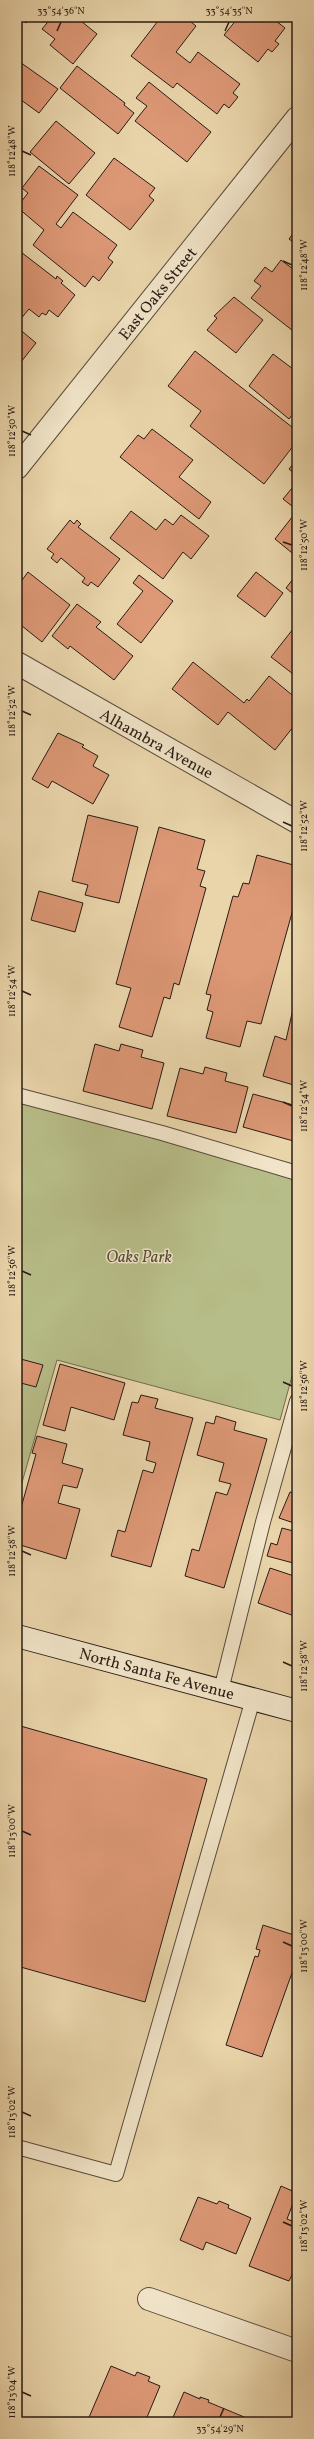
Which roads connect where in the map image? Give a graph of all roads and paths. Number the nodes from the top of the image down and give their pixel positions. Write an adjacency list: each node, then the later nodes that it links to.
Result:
1 (297, 118): 2 (street, East Oaks Street)
2 (17, 468)
3 (17, 663): 4 (street, Alhambra Avenue)
4 (297, 822)
5 (17, 1095): 6 (lane)
6 (297, 1173)
7 (297, 1401): 9 (lane)
8 (17, 1636): 9 (street, North Santa Fe Avenue)
9 (221, 1690): 10 (street, North Santa Fe Avenue)
10 (253, 1699): 11 (street, North Santa Fe Avenue); 12 (lane)
11 (297, 1711)
12 (17, 2147)
13 (149, 2298): 14 (street)
14 (297, 2351)

